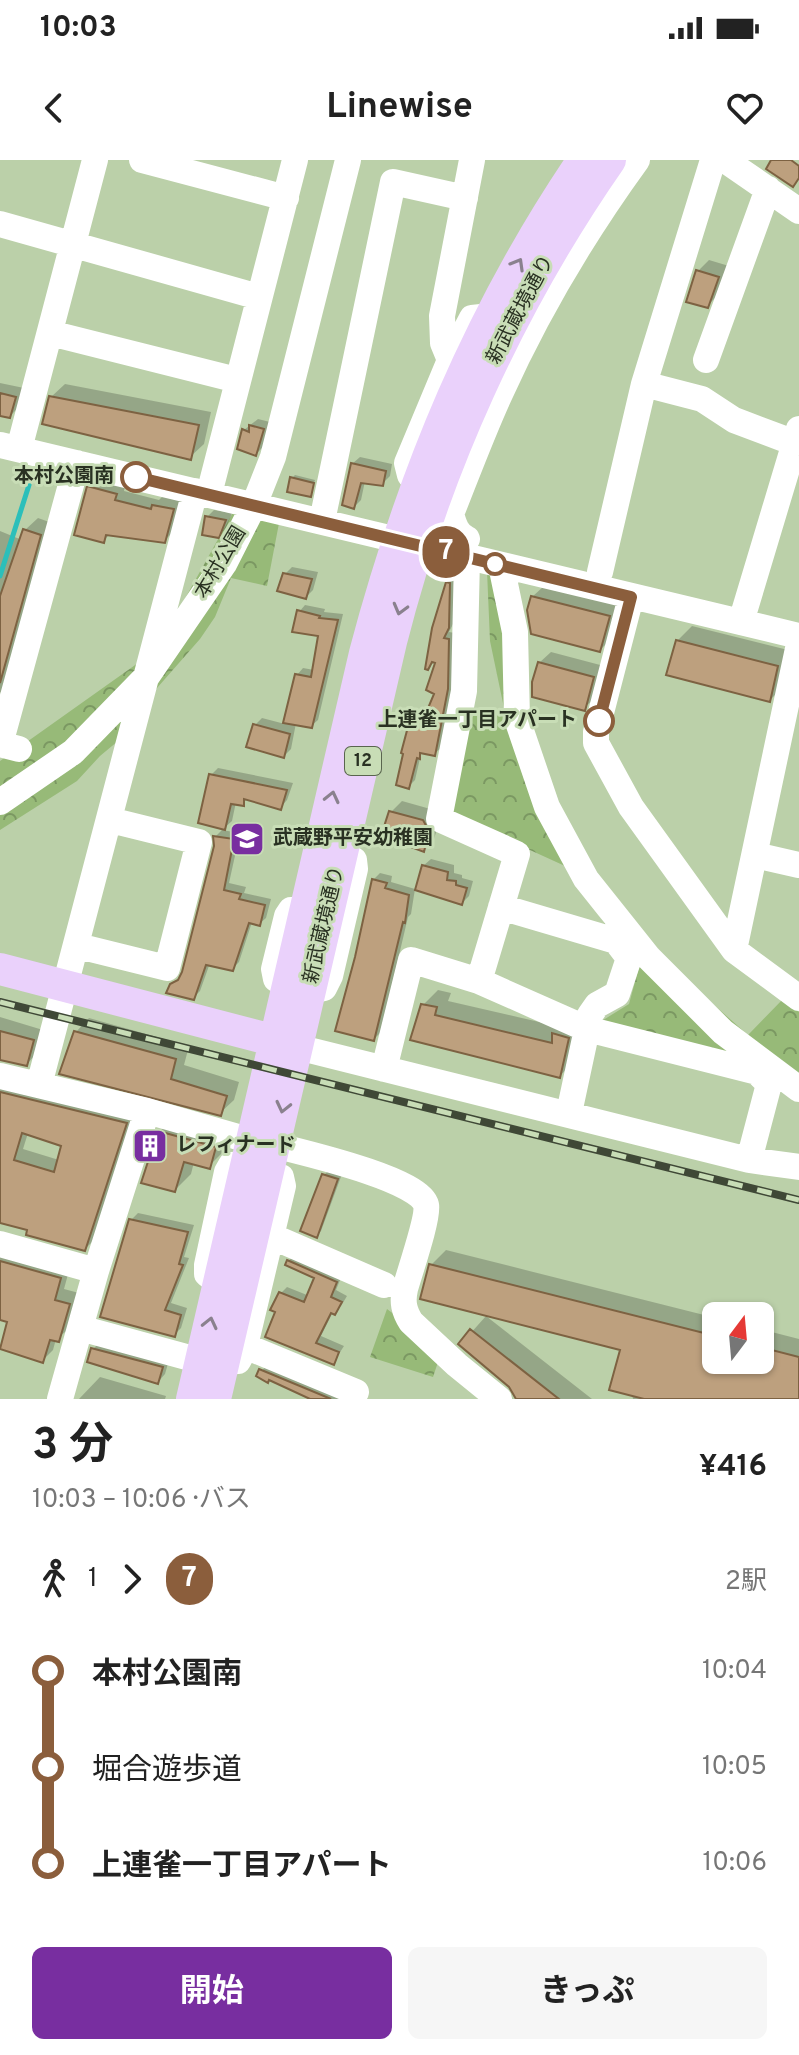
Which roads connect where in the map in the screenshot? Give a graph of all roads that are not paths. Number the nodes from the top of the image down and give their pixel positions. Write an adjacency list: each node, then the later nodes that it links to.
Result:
1 (95, 160): 16 (street)
2 (142, 160): 12 (street)
3 (295, 160): 12 (street)
4 (348, 160): 29 (street, 本村公園)
5 (472, 160): 13 (street)
6 (583, 160): 18 (main road, 新武蔵境通り / 12, one-way to 6)
7 (610, 160): 31 (main road, 新武蔵境通り / 12)
8 (637, 160): 32 (street)
9 (713, 160): 23 (street)
10 (725, 160): 11 (street)
11 (768, 189): 14 (street); 21 (street)
12 (286, 198): 17 (street)
13 (465, 198): 20 (street); 30 (street)
14 (799, 211)
15 (0, 224): 16 (street)
16 (74, 243): 17 (street); 19 (street)
17 (259, 297): 22 (street)
18 (488, 320): 20 (street); 27 (main road, 新武蔵境通り / 12)
19 (50, 333): 22 (street); 25 (street)
20 (450, 360): 27 (street)
21 (706, 360)
22 (237, 380): 28 (street)
23 (644, 384): 24 (street); 34 (street)
24 (797, 436): 36 (street)
25 (10, 447): 26 (street)
26 (77, 463): 28 (street); 40 (street)
27 (418, 478): 31 (main road, 新武蔵境通り / 12)
28 (202, 492): 29 (street); 39 (street)
29 (254, 505): 30 (street); 39 (street, 本村公園)
30 (322, 521): 31 (street)
31 (408, 543): 32 (street); 51 (main road, 新武蔵境通り / 12, one-way to 51); 51 (main road, 新武蔵境通り / 12, one-way to 31)
32 (467, 548): 33 (street); 45 (street)
33 (501, 565): 35 (street); 58 (street)
34 (600, 572)
35 (631, 597): 36 (street); 47 (street)
36 (741, 622): 37 (street)
37 (799, 636)
38 (799, 644): 43 (street)
39 (148, 675): 41 (street, 本村公園); 42 (street)
40 (19, 749)
41 (0, 802)
42 (110, 820): 46 (street); 46 (street)
43 (755, 855): 44 (street); 47 (street)
44 (799, 865)
45 (501, 907): 49 (street); 53 (street)
46 (78, 946): 50 (street)
47 (734, 950): 52 (street)
48 (0, 969): 50 (main road)
49 (479, 981): 53 (street); 55 (street)
50 (66, 986): 54 (main road); 57 (street)
51 (299, 988): 54 (main road, 新武蔵境通り / 12)
52 (799, 998)
53 (587, 1029): 60 (street); 62 (street)
54 (286, 1044): 55 (street); 61 (main road, 新武蔵境通り / 12)
55 (384, 1069): 60 (street)
56 (0, 1076): 57 (street)
57 (39, 1085): 59 (street)
58 (799, 1089)
59 (147, 1111): 61 (street); 66 (street)
60 (569, 1113): 62 (street)
61 (260, 1156): 64 (street); 69 (main road, 新武蔵境通り / 12); 69 (main road, 新武蔵境通り / 12, one-way to 61); 74 (street)
62 (749, 1160): 63 (street)
63 (799, 1167)
64 (271, 1236): 67 (street); 69 (street)
65 (0, 1244): 66 (street)
66 (96, 1271): 68 (street)
67 (384, 1285)
68 (80, 1328): 69 (street); 71 (street)
69 (223, 1356): 70 (street); 72 (main road, 新武蔵境通り / 12); 73 (main road, 新武蔵境通り / 12)
70 (356, 1392)
71 (60, 1399)
72 (192, 1399)
73 (215, 1399)
74 (499, 1399)

